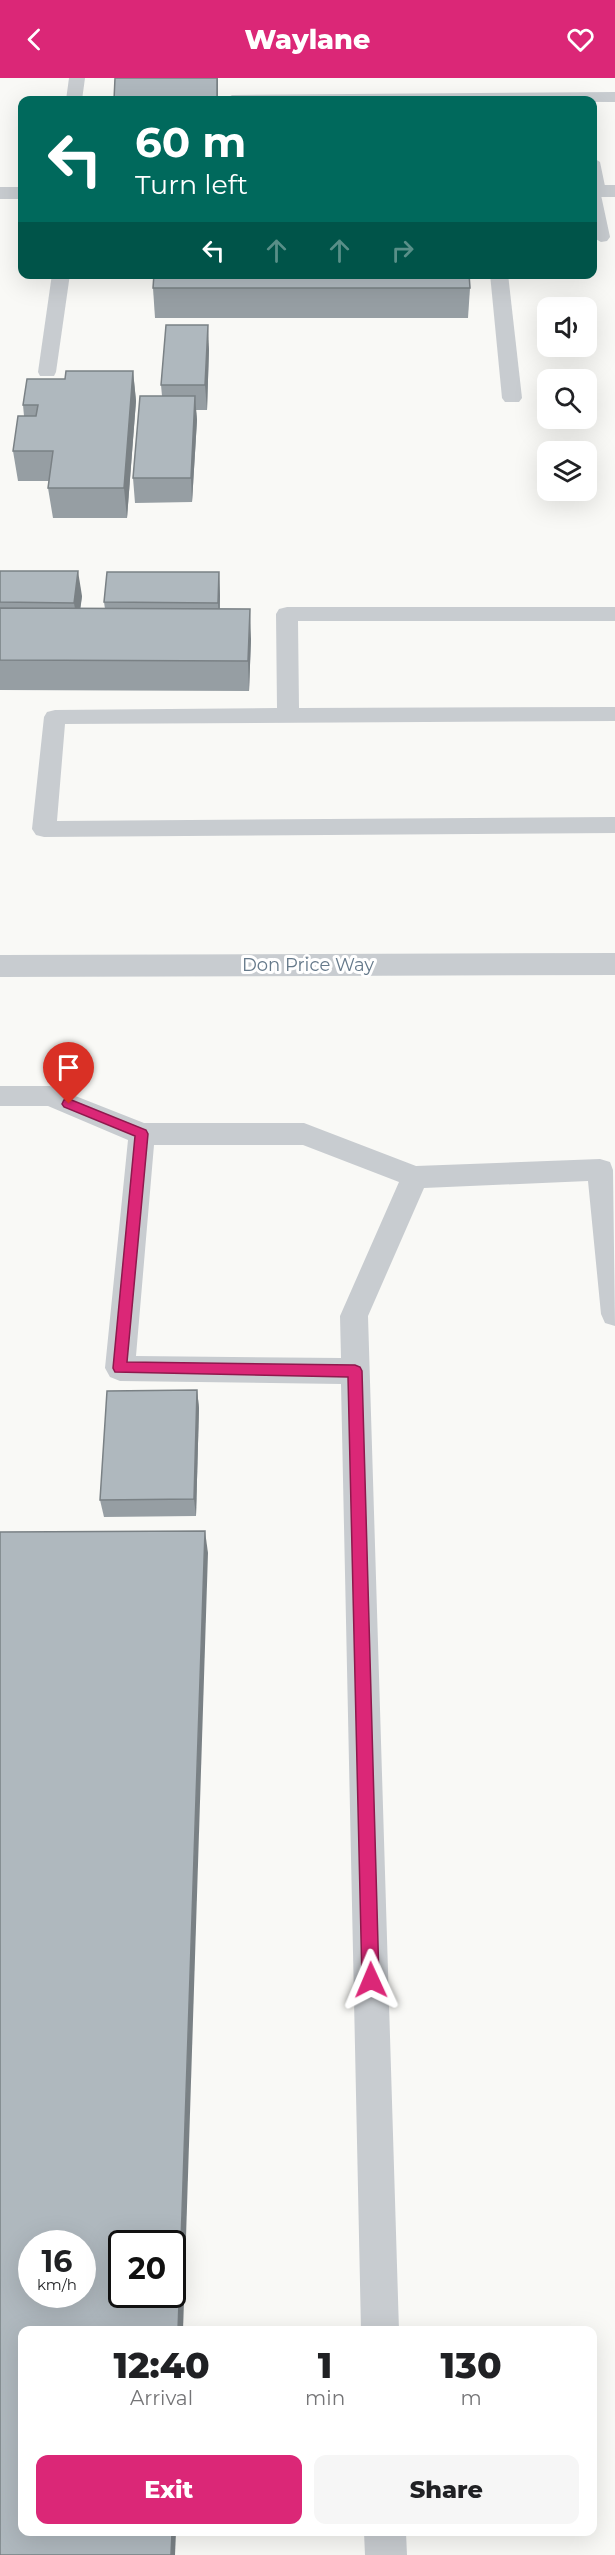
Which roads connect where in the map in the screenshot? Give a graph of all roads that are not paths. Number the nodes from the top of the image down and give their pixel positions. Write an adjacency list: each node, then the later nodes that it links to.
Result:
1 (77, 78): 3 (lane)
2 (543, 78): 4 (lane)
3 (75, 96)
4 (548, 96)
5 (615, 97): 6 (lane)
6 (597, 98)
7 (600, 192): 10 (lane)
8 (0, 193): 9 (street)
9 (18, 193)
10 (601, 237)
11 (60, 279): 13 (lane)
12 (500, 279): 14 (lane)
13 (47, 372)
14 (512, 398)
15 (615, 614): 17 (lane)
16 (615, 714): 17 (lane)
17 (288, 716): 18 (lane)
18 (615, 825)
19 (615, 964): 20 (street, Don Price Way)
20 (0, 966)
21 (0, 1096): 22 (lane)
22 (142, 1134): 23 (lane); 25 (lane)
23 (415, 1177): 24 (lane); 25 (lane)
24 (615, 1314)
25 (355, 1371): 26 (lane)
26 (380, 2326)
27 (385, 2536): 28 (lane)
28 (386, 2555)

